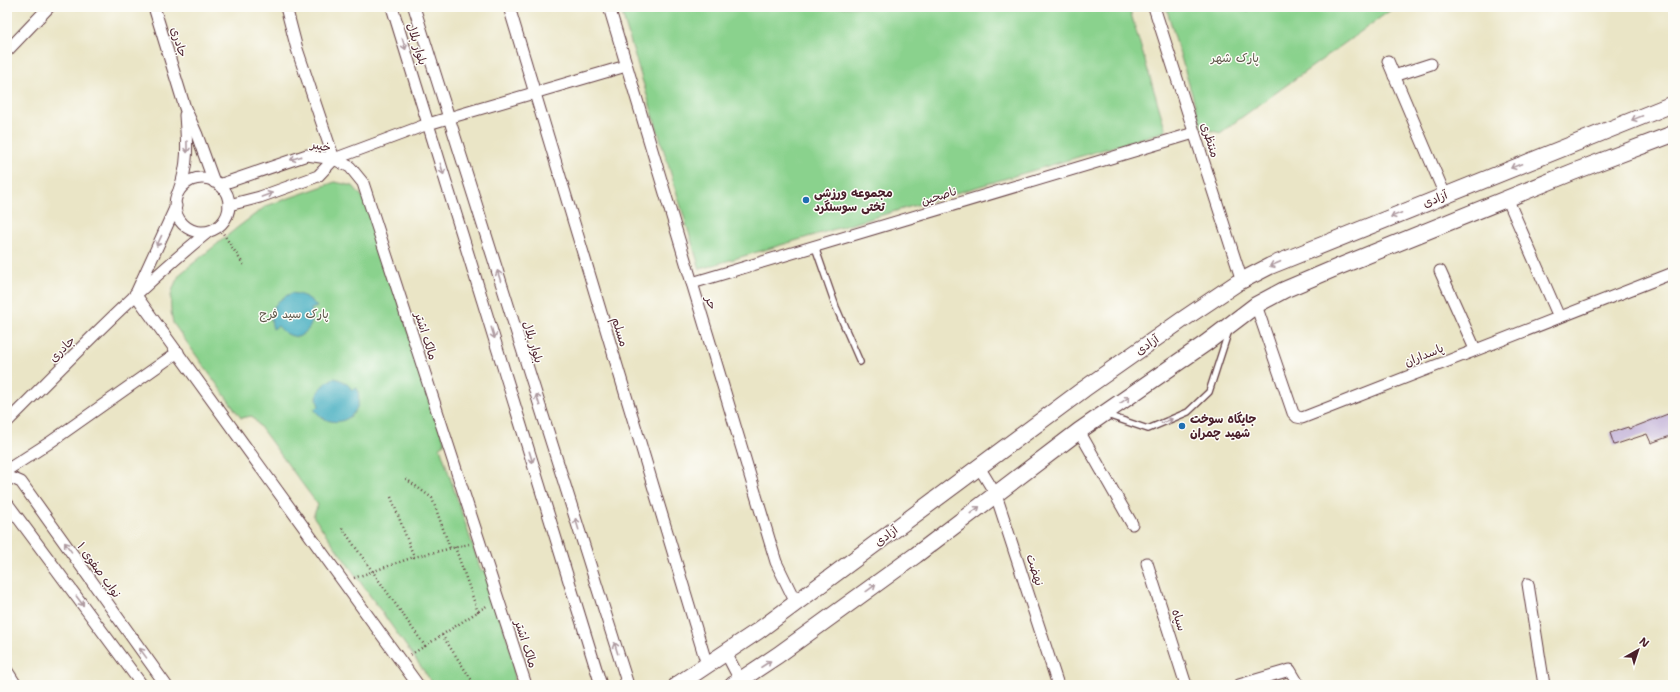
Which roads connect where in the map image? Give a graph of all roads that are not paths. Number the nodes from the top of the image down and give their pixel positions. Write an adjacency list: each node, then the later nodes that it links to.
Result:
1 (49, 7): 9 (street)
2 (154, 7): 16 (street, جادری)
3 (286, 7): 21 (street)
4 (392, 7): 18 (street, بلوار بلال, one-way to 18)
5 (414, 7): 17 (street, بلوار بلال)
6 (509, 7): 14 (street, مسلم)
7 (609, 7): 12 (street, حر)
8 (1154, 7): 19 (street, منتظری)
9 (7, 51)
10 (1388, 61): 13 (street)
11 (1431, 64): 13 (street)
12 (626, 66): 14 (street); 33 (street, حر)
13 (1394, 76): 24 (street)
14 (535, 93): 17 (street); 54 (street, مسلم)
15 (1673, 104): 24 (main road, آزادی, one-way to 24)
16 (185, 108): 22 (street); 23 (street, one-way to 23)
17 (449, 118): 18 (street); 63 (street, بلوار بلال, one-way to 17)
18 (428, 124): 21 (street); 62 (street, بلوار بلال, one-way to 62)
19 (1194, 133): 29 (street, ناصحین); 32 (street, منتظری)
20 (1673, 134): 25 (main road)
21 (334, 159): 22 (street, خیبر, one-way to 22); 26 (street, خیبر, one-way to 21); 61 (street, مالک اشتر)
22 (217, 183): 23 (street); 26 (street)
23 (178, 194): 27 (street)
24 (1445, 195): 32 (main road, آزادی, one-way to 32)
25 (1507, 198): 35 (main road); 36 (street)
26 (229, 205): 28 (street)
27 (176, 206): 28 (street); 34 (street, one-way to 34)
28 (208, 232): 34 (street, جادری)
29 (815, 247): 33 (street, ناصحین); 40 (lane)
30 (1440, 271): 38 (street)
31 (1673, 273): 36 (street, پاسداران)
32 (1242, 281): 44 (main road, آزادی)
33 (692, 283): 52 (street, حر)
34 (135, 294): 39 (street); 42 (street, جادری)
35 (1256, 305): 37 (main road); 38 (street, پاسداران)
36 (1559, 317): 38 (street, پاسداران)
37 (1231, 324): 41 (main road, one-way to 37); 41 (lane, one-way to 37)
38 (1475, 349)
39 (178, 352): 45 (street); 60 (street)
40 (860, 362)
41 (1104, 414): 43 (main road)
42 (7, 422)
43 (1079, 431): 47 (main road); 49 (street)
44 (979, 467): 47 (street, نهضت); 52 (main road, آزادی)
45 (7, 470)
46 (7, 476): 59 (street, نواب صفوی ۱, one-way to 46)
47 (996, 495): 56 (main road, one-way to 47); 65 (street, نهضت)
48 (7, 503): 58 (street, one-way to 58)
49 (1132, 524)
50 (1147, 564): 66 (street, سپاه)
51 (1528, 584): 69 (street)
52 (796, 603): 53 (main road, آزادی)
53 (726, 653): 54 (main road, آزادی); 56 (street)
54 (707, 665): 64 (main road, آزادی)
55 (7, 671): 57 (street)
56 (738, 683)
57 (16, 685)
58 (142, 685)
59 (166, 685)
60 (418, 685)
61 (526, 685)
62 (601, 685)
63 (628, 685)
64 (677, 685)
65 (1058, 685)
66 (1186, 685)
67 (1239, 685): 68 (street)
68 (1299, 685)
69 (1544, 685)

